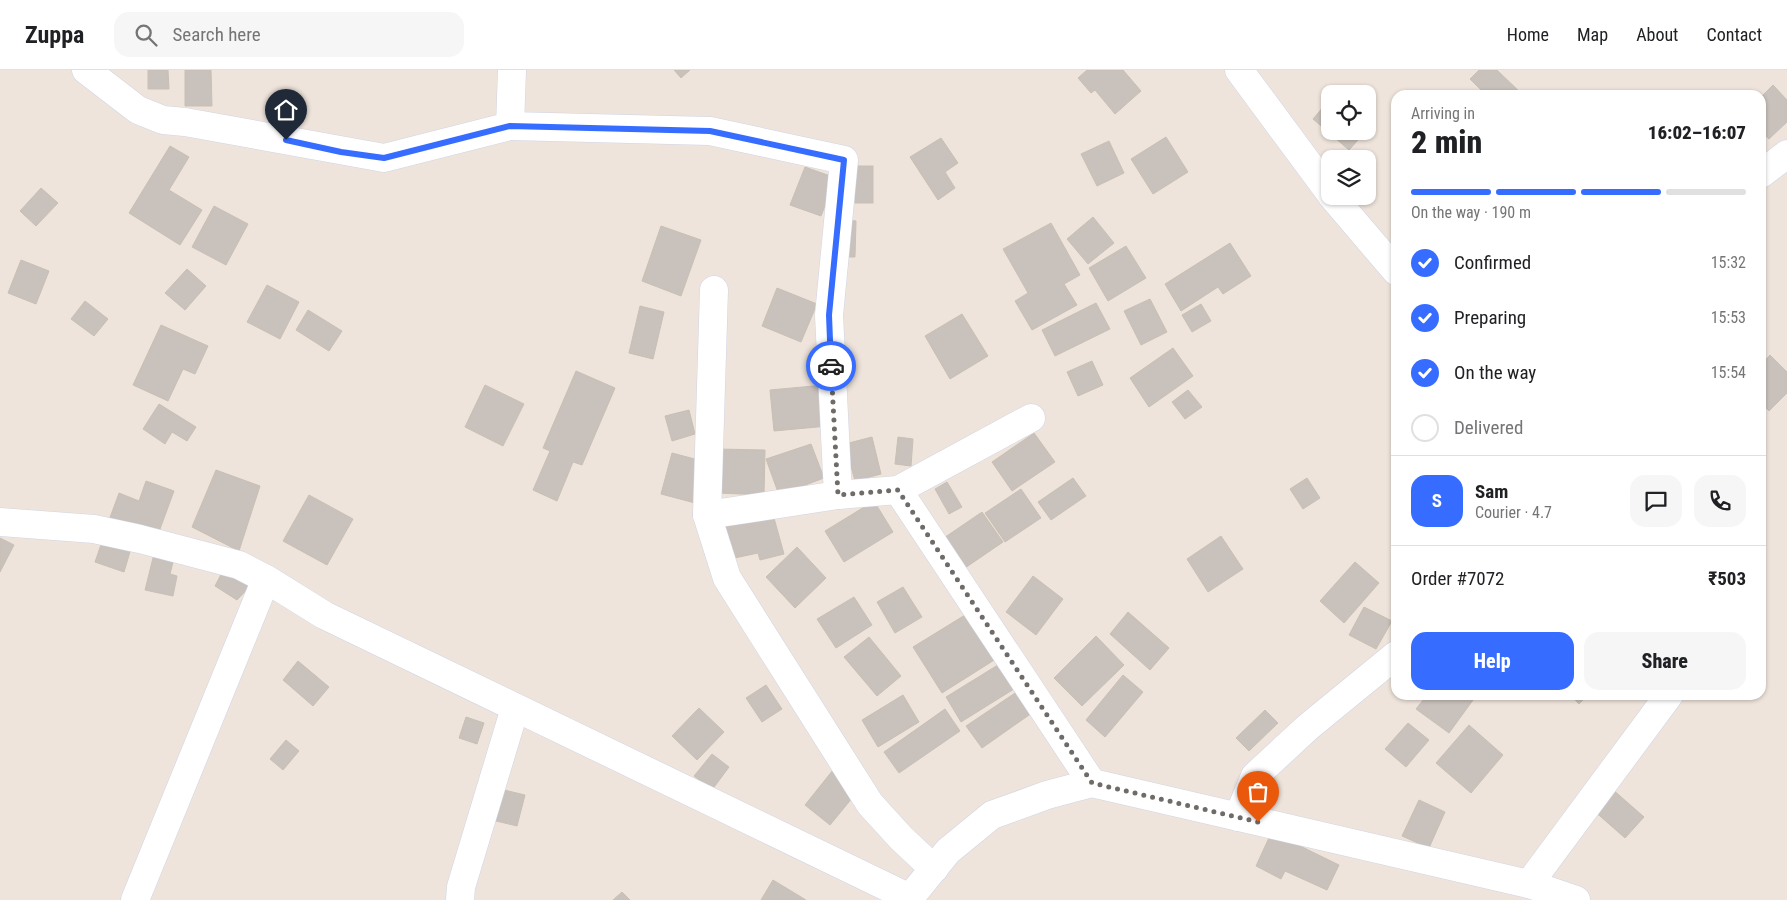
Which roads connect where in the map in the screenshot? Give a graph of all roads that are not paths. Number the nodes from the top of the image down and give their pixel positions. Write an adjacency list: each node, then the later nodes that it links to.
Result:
1 (86, 70): 4 (street)
2 (512, 70): 4 (street)
3 (1239, 70): 7 (street)
4 (510, 126): 13 (street)
5 (1787, 154): 6 (street)
6 (1766, 170)
7 (1321, 181)
8 (1340, 205): 9 (street)
9 (1391, 265)
10 (714, 290): 14 (street)
11 (1031, 418): 12 (street)
12 (898, 490): 13 (street); 20 (street)
13 (838, 495): 14 (street)
14 (707, 515): 22 (street)
15 (0, 522): 16 (street)
16 (266, 579): 19 (street); 25 (street)
17 (1391, 660): 21 (street)
18 (1665, 700): 23 (street)
19 (515, 708): 24 (street); 26 (street)
20 (1092, 783): 21 (street); 22 (street)
21 (1238, 817): 23 (street)
22 (934, 869): 24 (street)
23 (1530, 884): 27 (street)
24 (909, 899)
25 (134, 900)
26 (460, 900)
27 (1576, 900)

